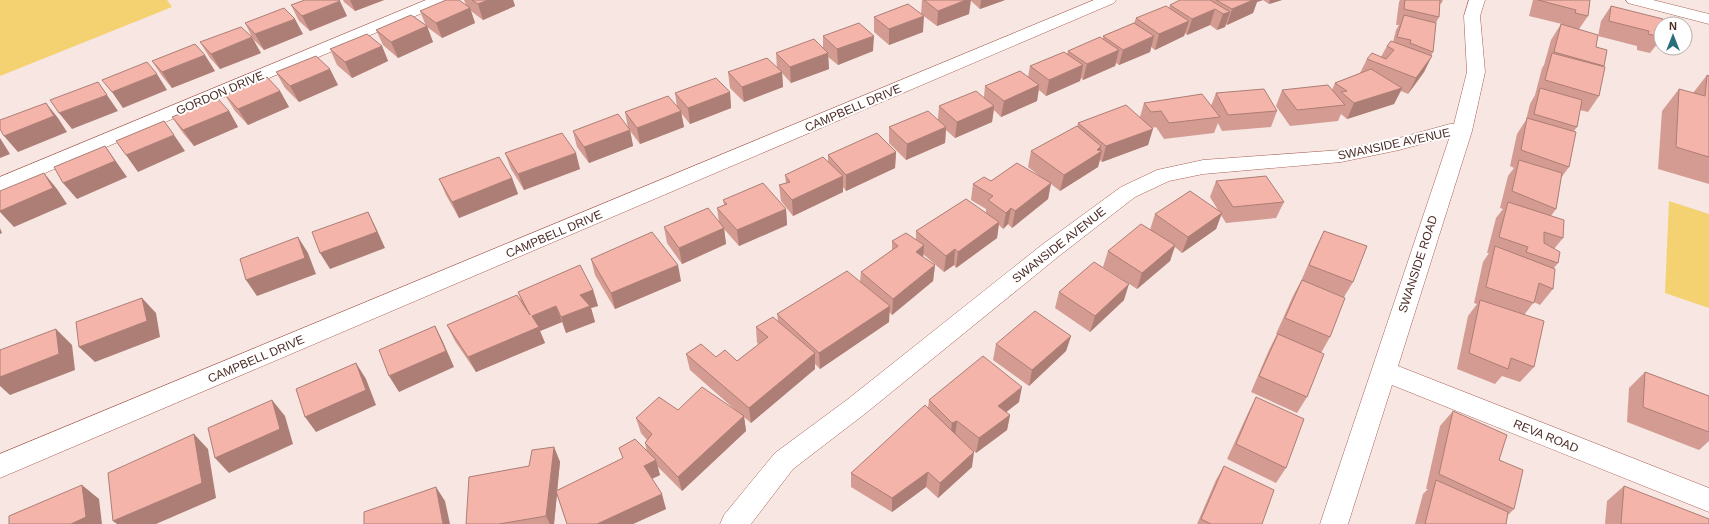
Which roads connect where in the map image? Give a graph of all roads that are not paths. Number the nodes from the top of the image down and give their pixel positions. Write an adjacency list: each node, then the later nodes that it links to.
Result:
1 (440, 0): 9 (street, GORDON DRIVE)
2 (1062, 0): 6 (street)
3 (1108, 0): 6 (street, CAMPBELL DRIVE)
4 (1477, 0): 8 (street, SWANSIDE ROAD)
5 (1634, 0): 7 (street)
6 (1079, 12): 11 (street, CAMPBELL DRIVE)
7 (1709, 19)
8 (1462, 130): 10 (street, SWANSIDE ROAD); 13 (street, SWANSIDE AVENUE)
9 (0, 185)
10 (1383, 371): 12 (street, REVA ROAD); 14 (street, SWANSIDE ROAD)
11 (0, 466)
12 (1709, 500)
13 (734, 524)
14 (1334, 524)

